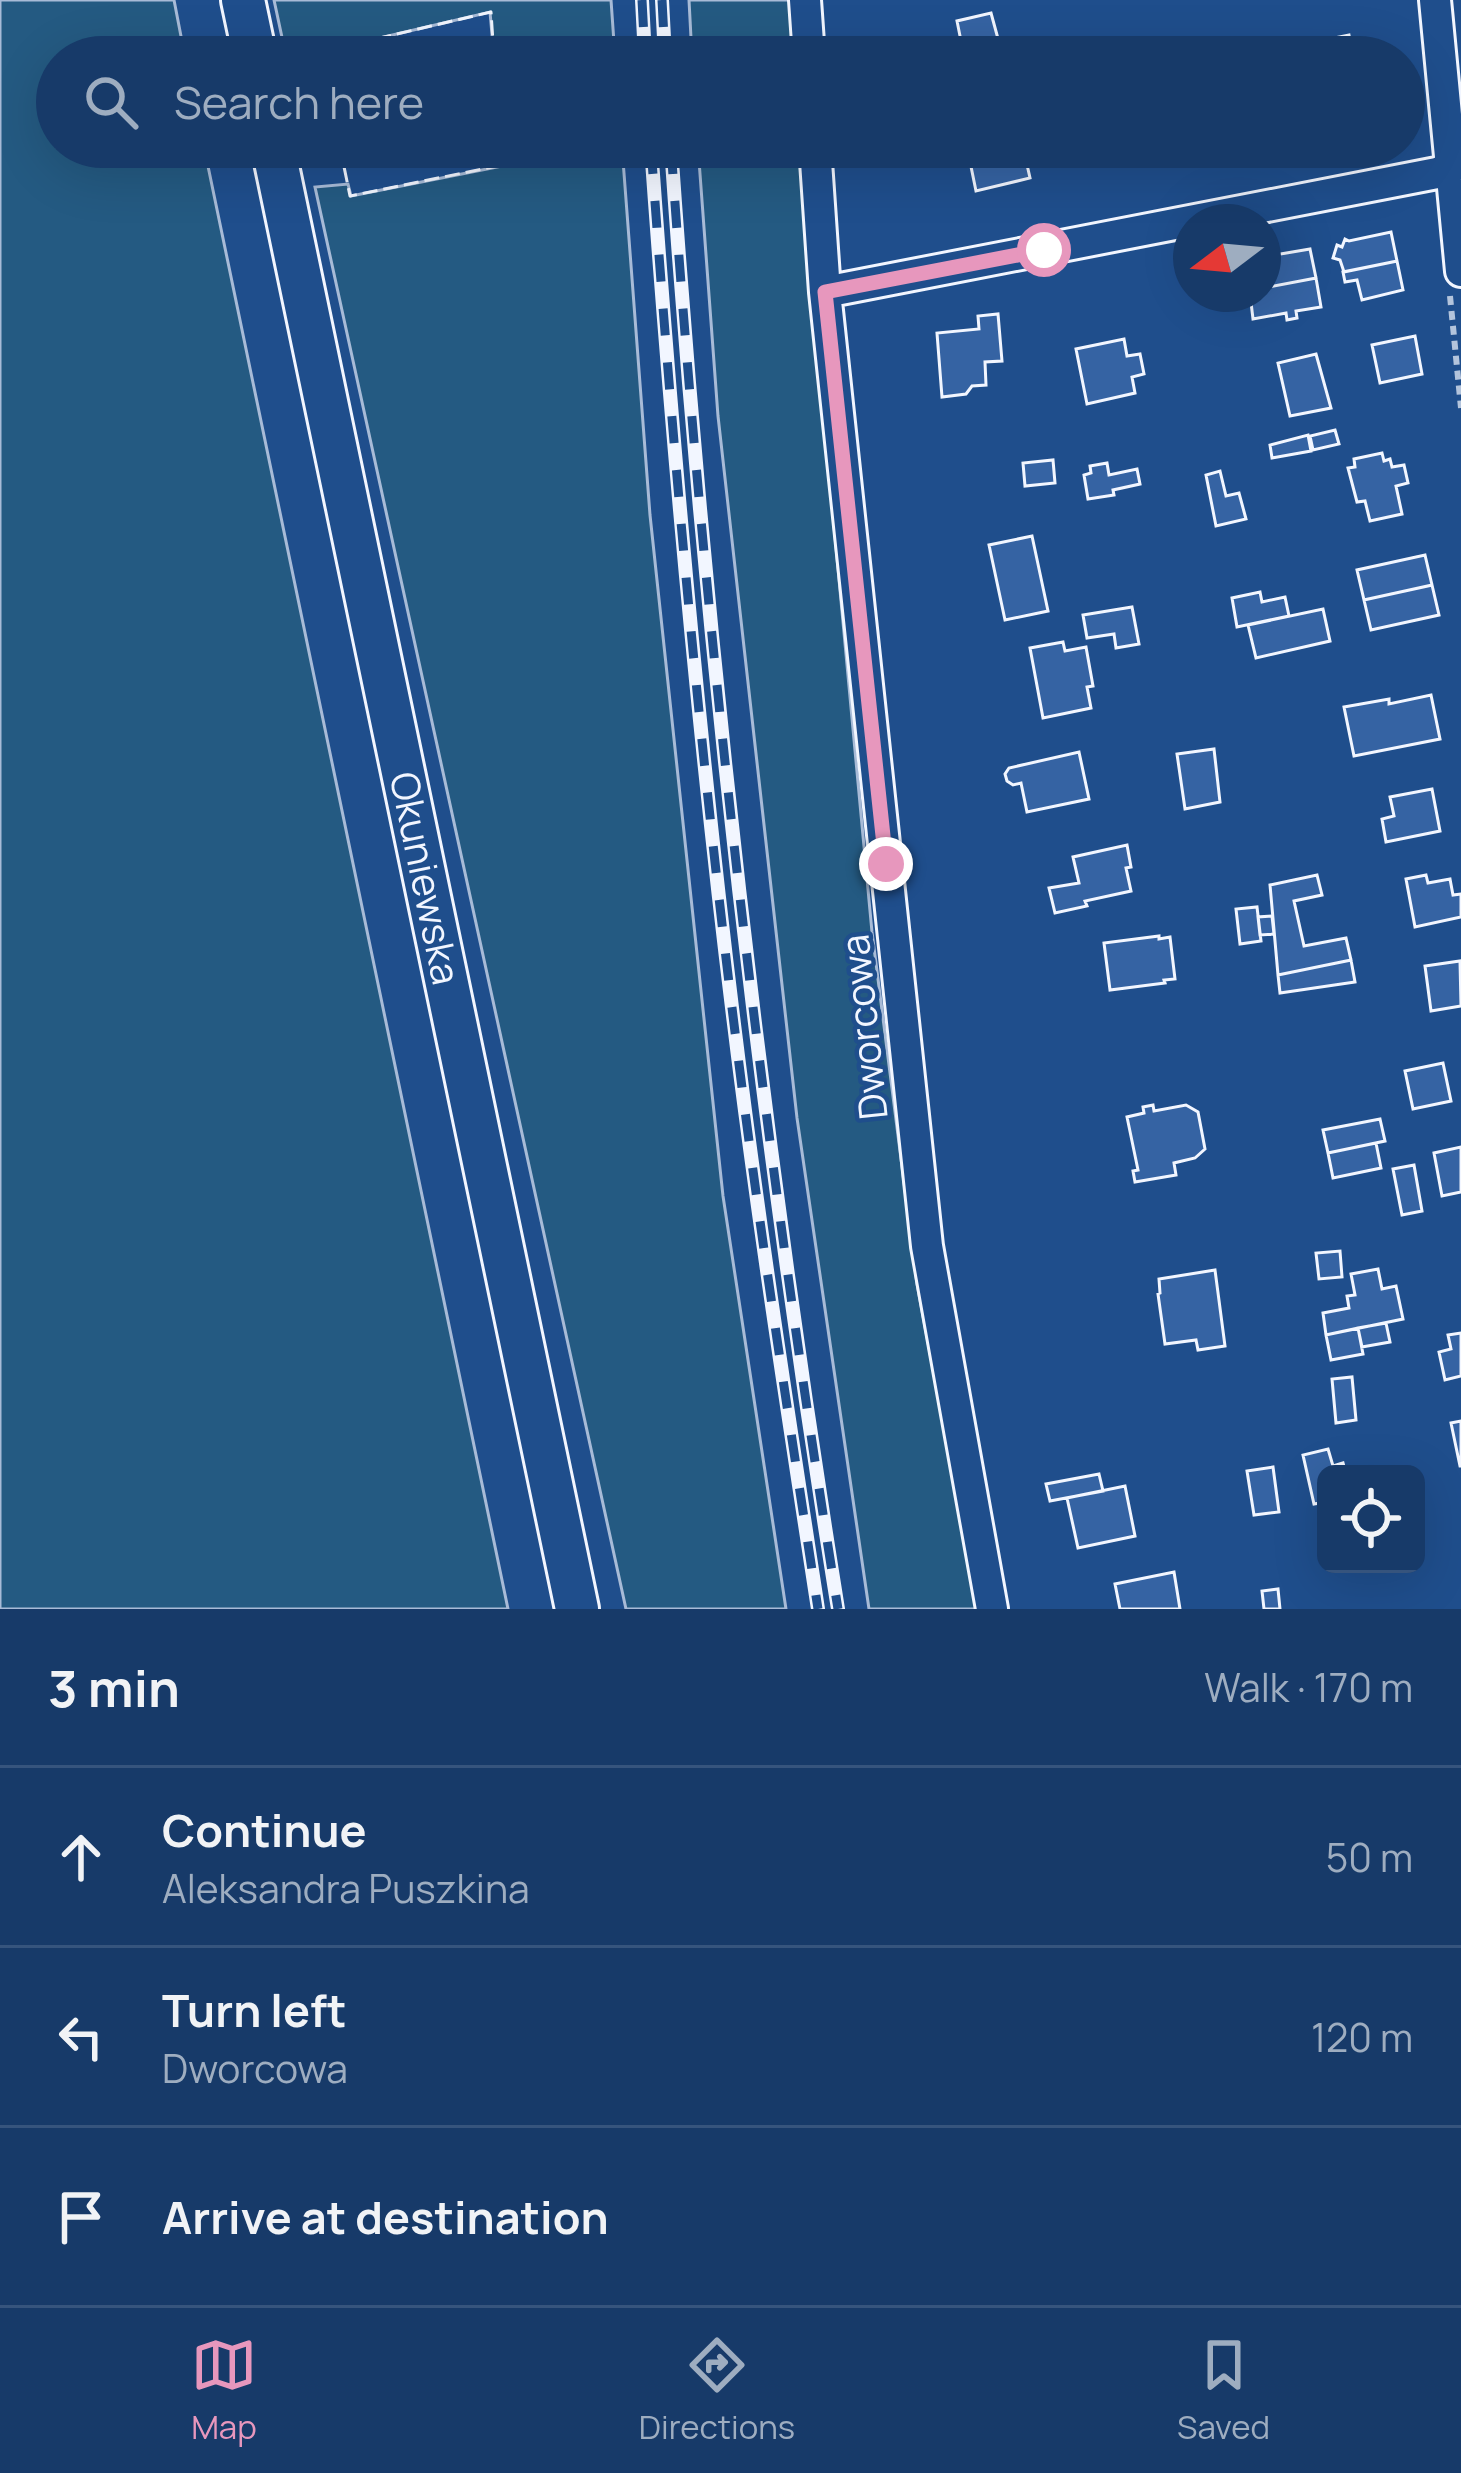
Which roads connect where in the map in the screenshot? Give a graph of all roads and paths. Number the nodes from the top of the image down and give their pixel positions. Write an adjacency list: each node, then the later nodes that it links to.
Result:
1 (243, 0): 4 (main road)
2 (805, 0): 5 (street)
3 (1435, 0): 6 (street)
4 (251, 36)
5 (808, 36)
6 (1456, 164): 9 (street); 10 (street)
7 (278, 168): 11 (main road, Okuniewska)
8 (816, 168): 10 (street, Dworcowa)
9 (1461, 271)
10 (825, 292): 12 (street, Dworcowa)
11 (577, 1609)
12 (992, 1609)

